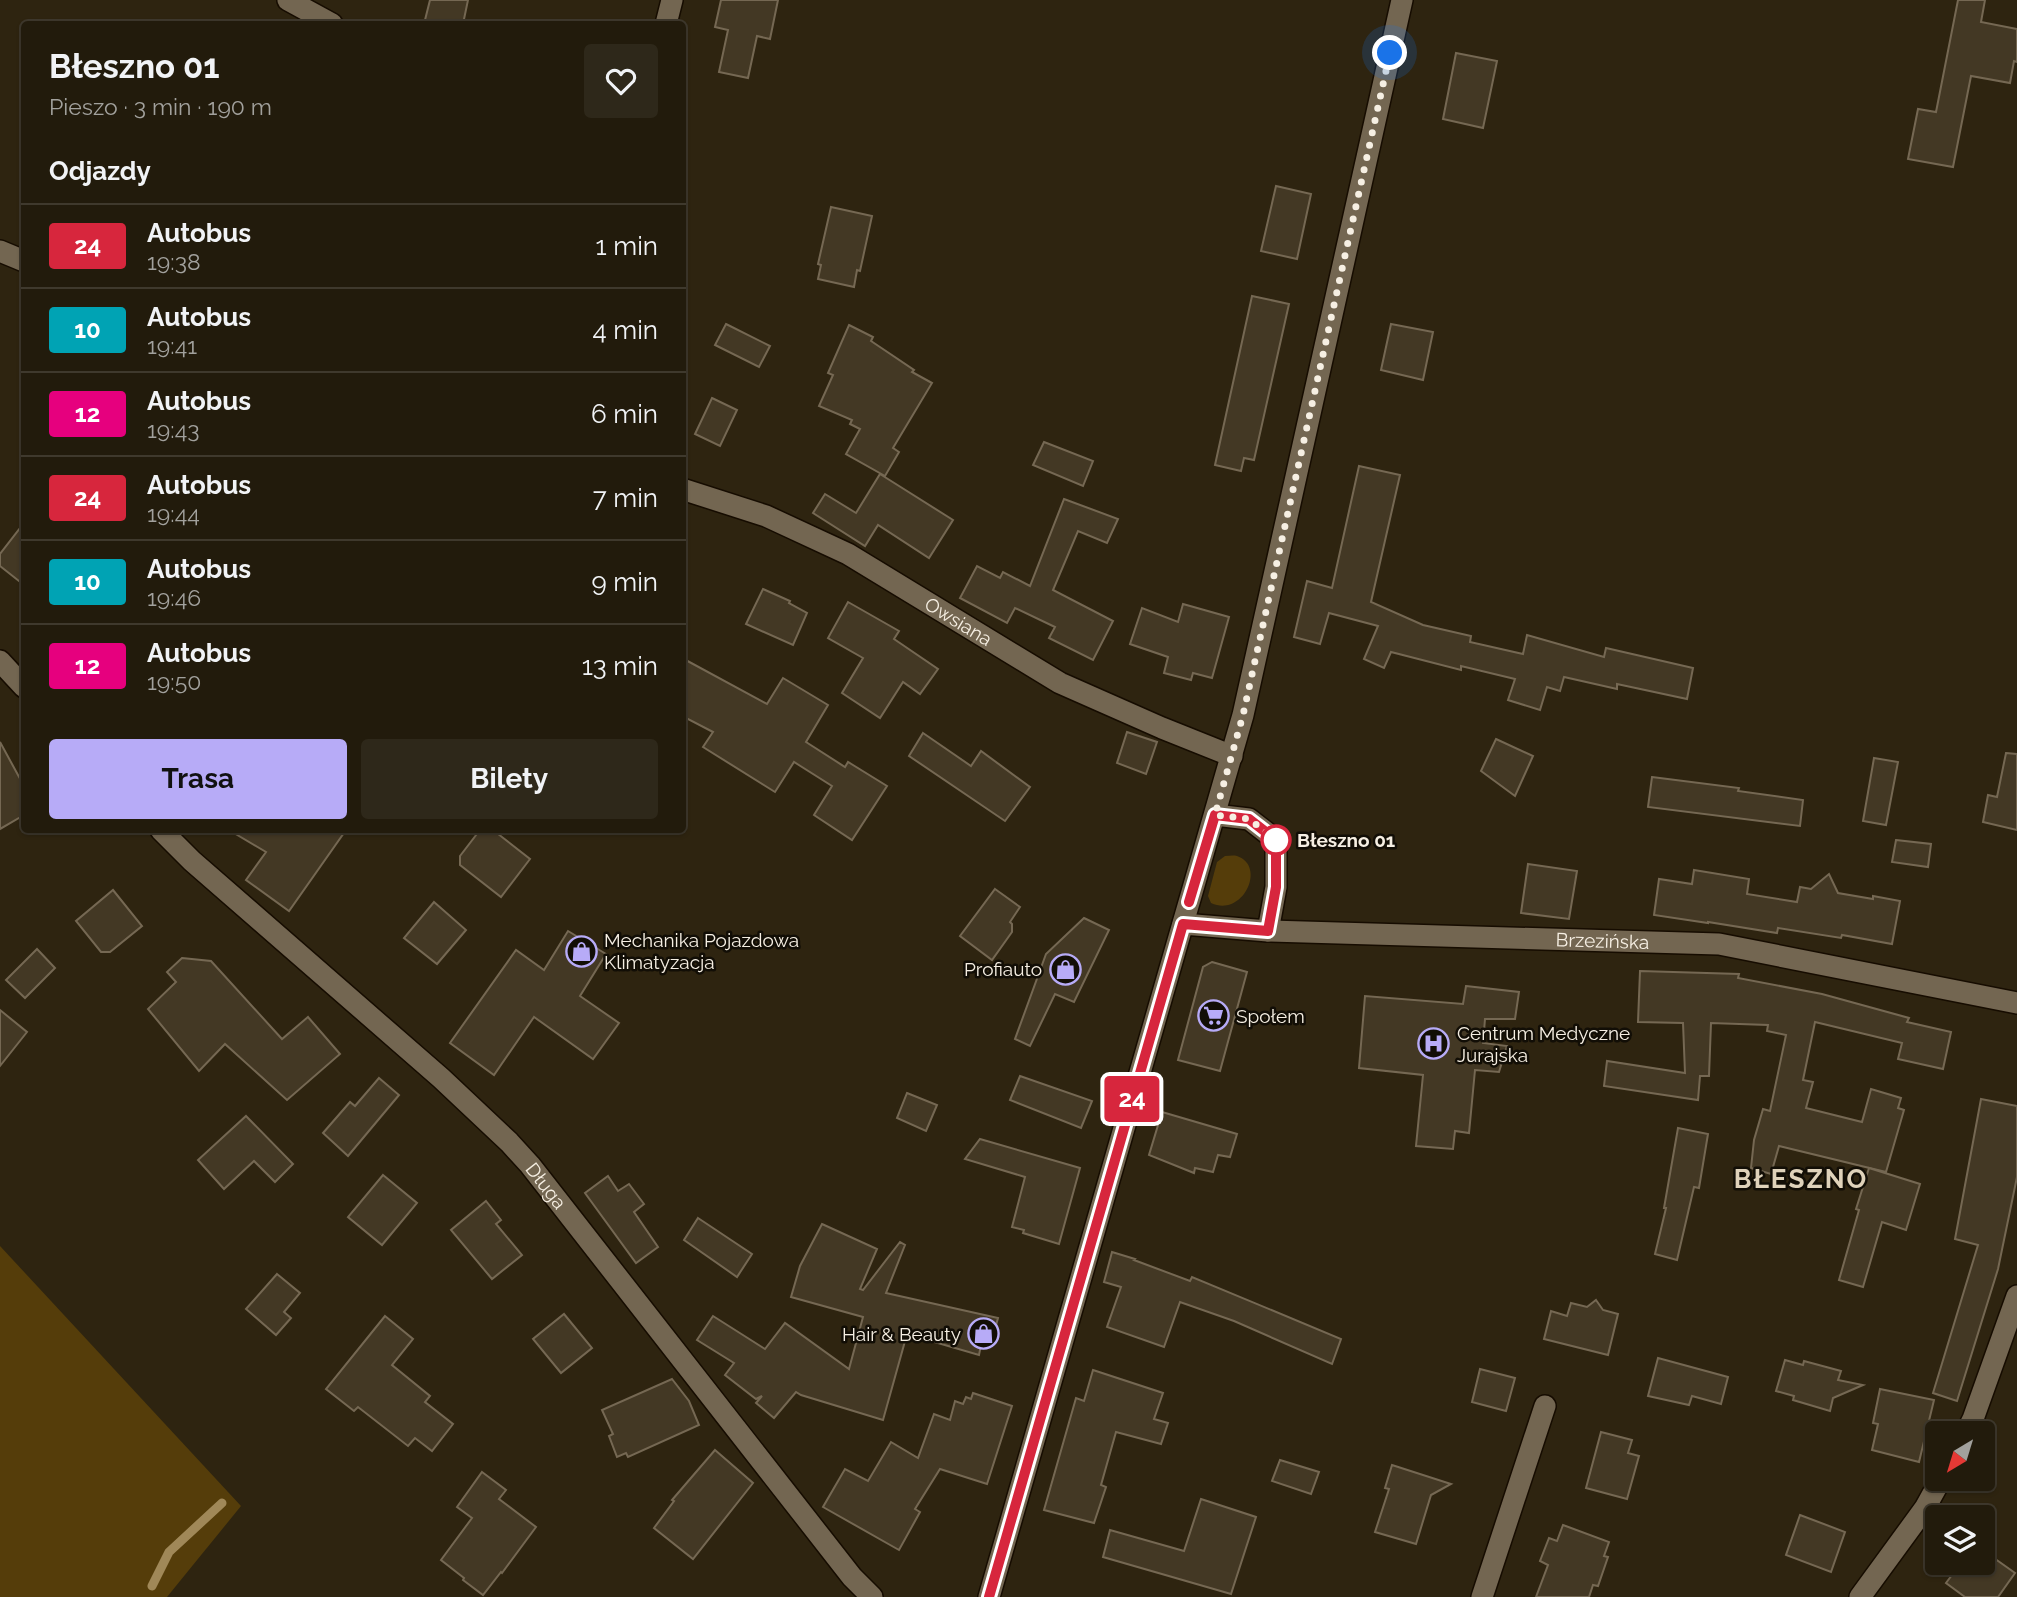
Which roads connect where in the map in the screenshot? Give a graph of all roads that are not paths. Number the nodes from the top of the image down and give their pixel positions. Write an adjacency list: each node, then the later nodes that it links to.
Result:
1 (288, 0): 4 (street)
2 (672, 0): 5 (street)
3 (1402, 0): 11 (street)
4 (326, 21)
5 (667, 21)
6 (0, 251): 7 (street)
7 (21, 260)
8 (686, 490): 11 (street, Owsiana)
9 (0, 661): 10 (street)
10 (21, 684)
11 (1232, 756): 12 (street)
12 (1215, 815): 14 (street); 15 (street)
13 (164, 833): 21 (street, Długa)
14 (1183, 924): 15 (street, Brzezińska); 22 (street)
15 (1268, 931): 16 (street, Brzezińska)
16 (2017, 1003)
17 (2017, 1296): 19 (street)
18 (1545, 1406): 23 (street)
19 (1972, 1421)
20 (1934, 1491): 24 (street)
21 (872, 1597)
22 (989, 1597)
23 (1482, 1597)
24 (1860, 1597)

